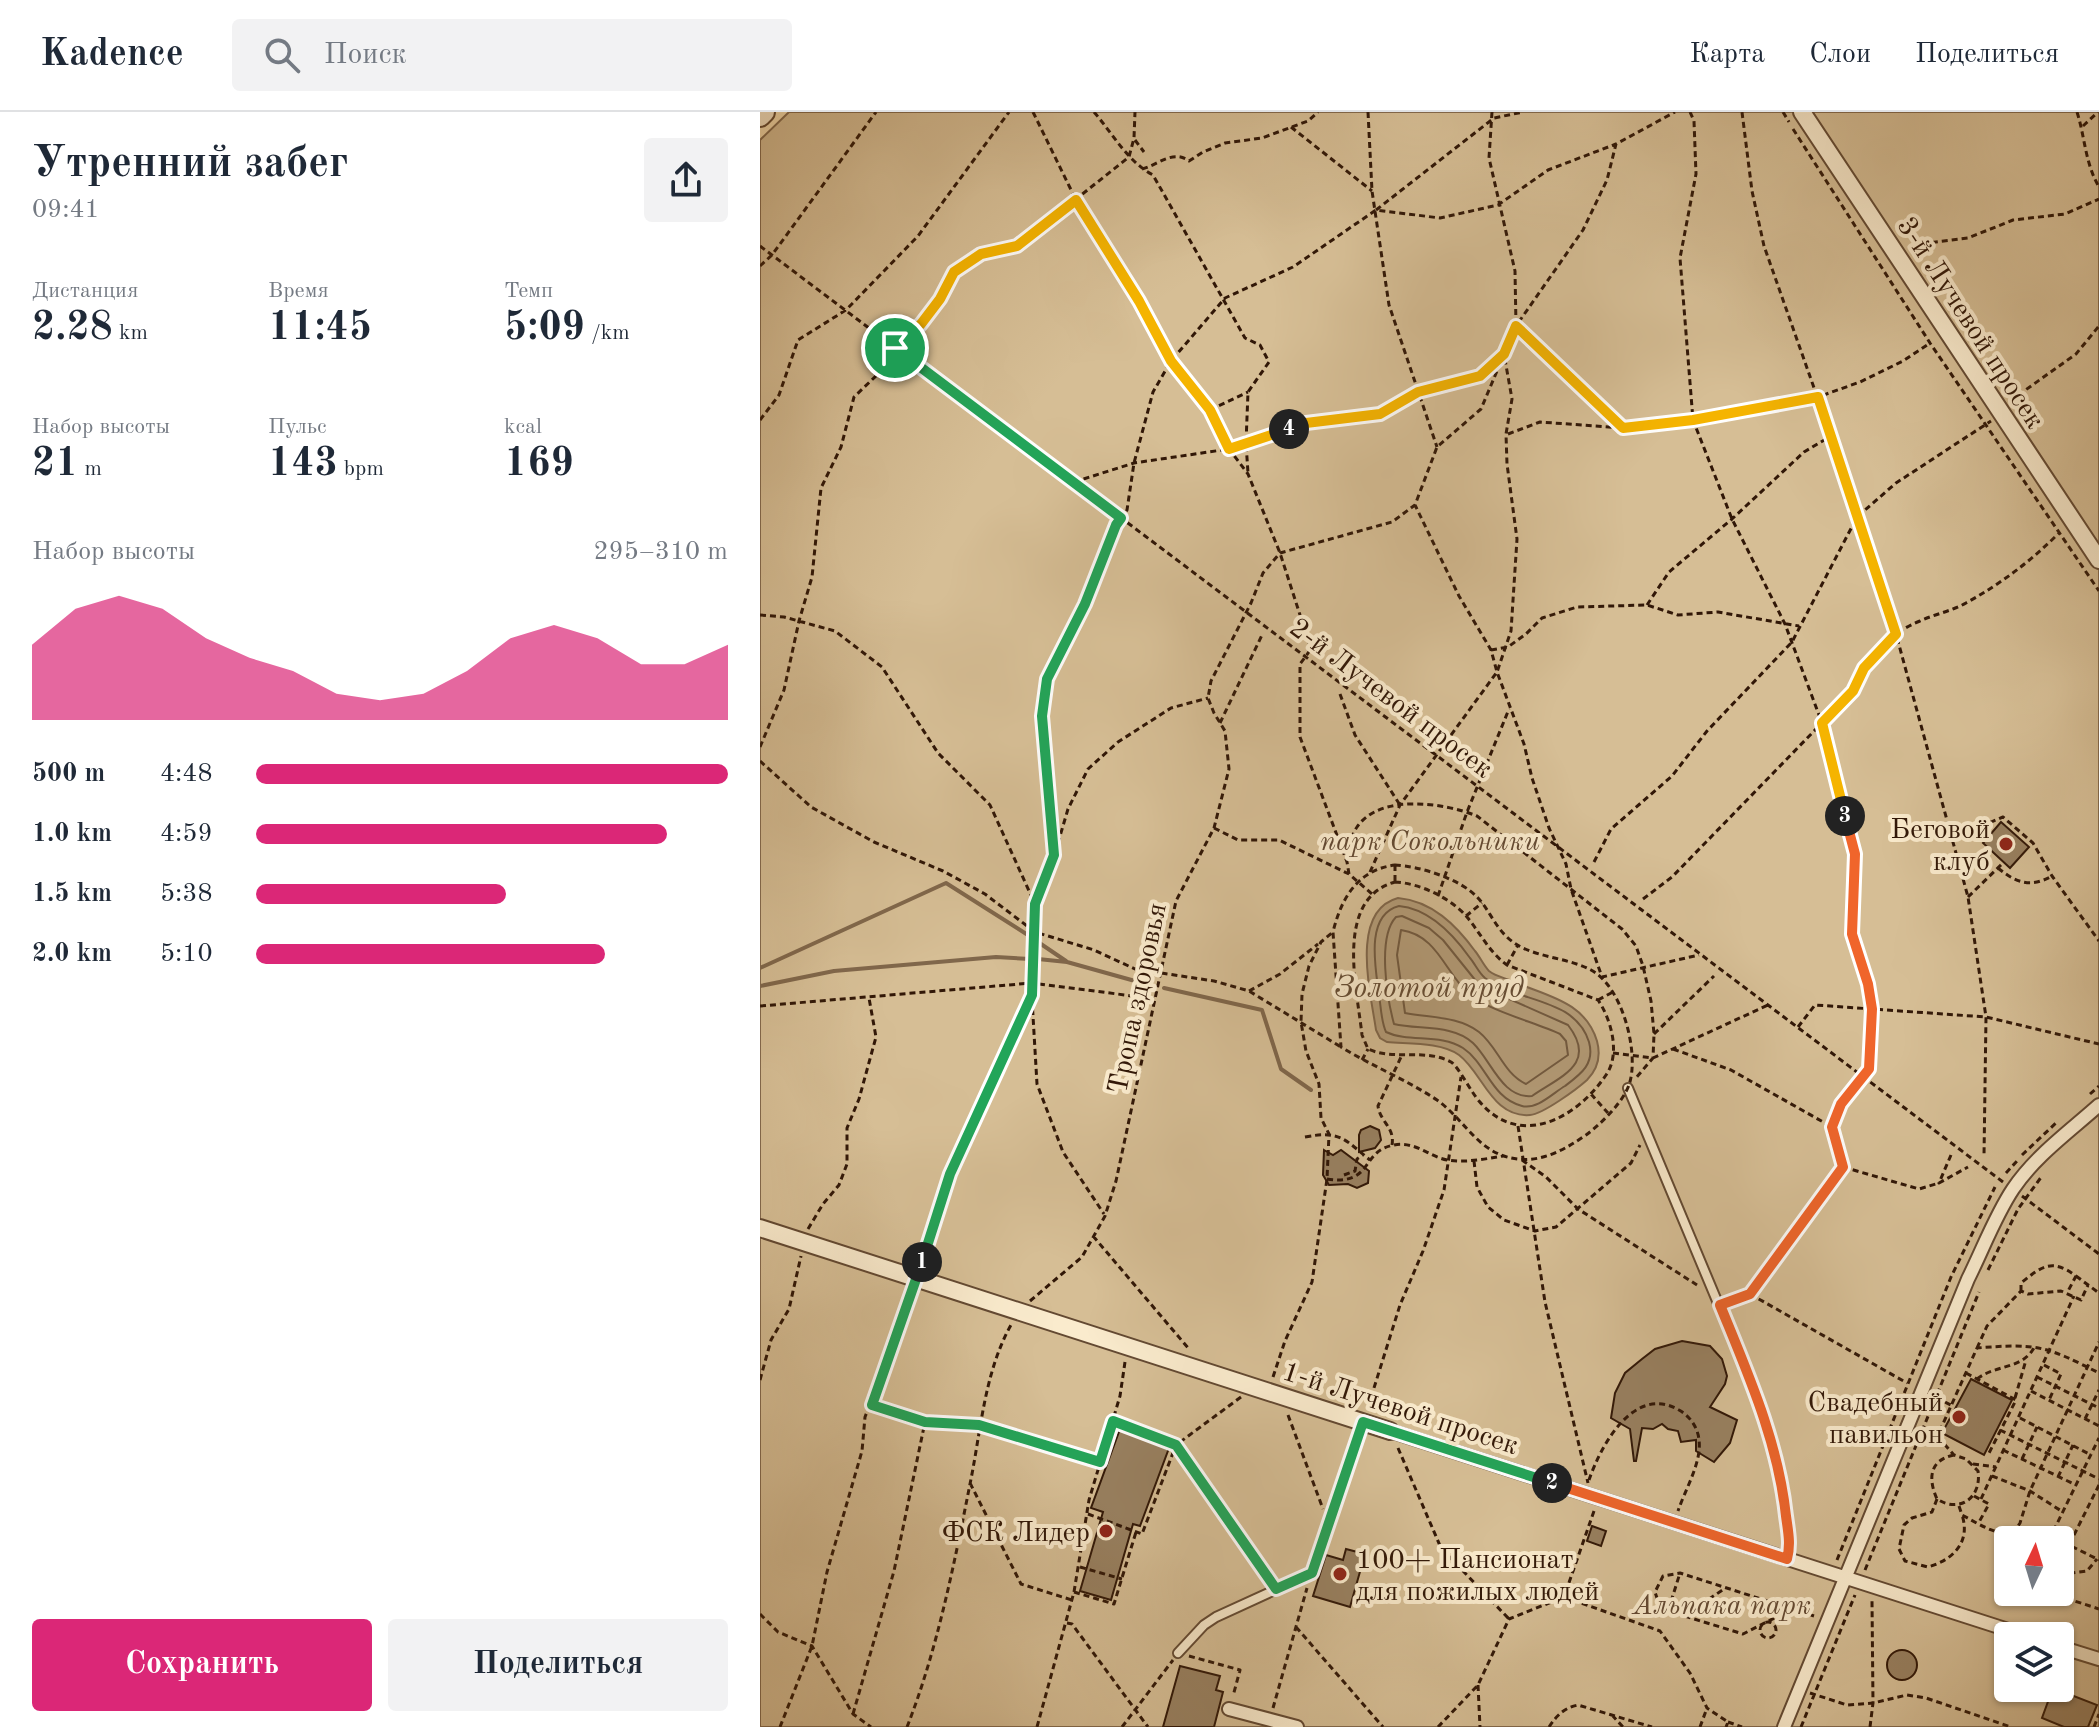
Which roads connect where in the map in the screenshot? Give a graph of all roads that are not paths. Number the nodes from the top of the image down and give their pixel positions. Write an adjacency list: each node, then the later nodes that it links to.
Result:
1 (1802, 112): 2 (street, 3-й Лучевой просек)
2 (2099, 560)
3 (1628, 1088): 8 (lane)
4 (2099, 1105): 9 (street)
5 (760, 1228): 6 (street, 1-й Лучевой просек)
6 (1363, 1422): 7 (street, 1-й Лучевой просек); 12 (lane)
7 (1390, 1431): 8 (street, 1-й Лучевой просек)
8 (1787, 1559): 9 (street, 1-й Лучевой просек)
9 (1846, 1578): 10 (street, 1-й Лучевой просек); 16 (street)
10 (1994, 1625)
11 (2074, 1651): 13 (street)
12 (1178, 1653)
13 (2099, 1659)
14 (1229, 1709): 15 (street)
15 (1297, 1727)
16 (1784, 1727)

